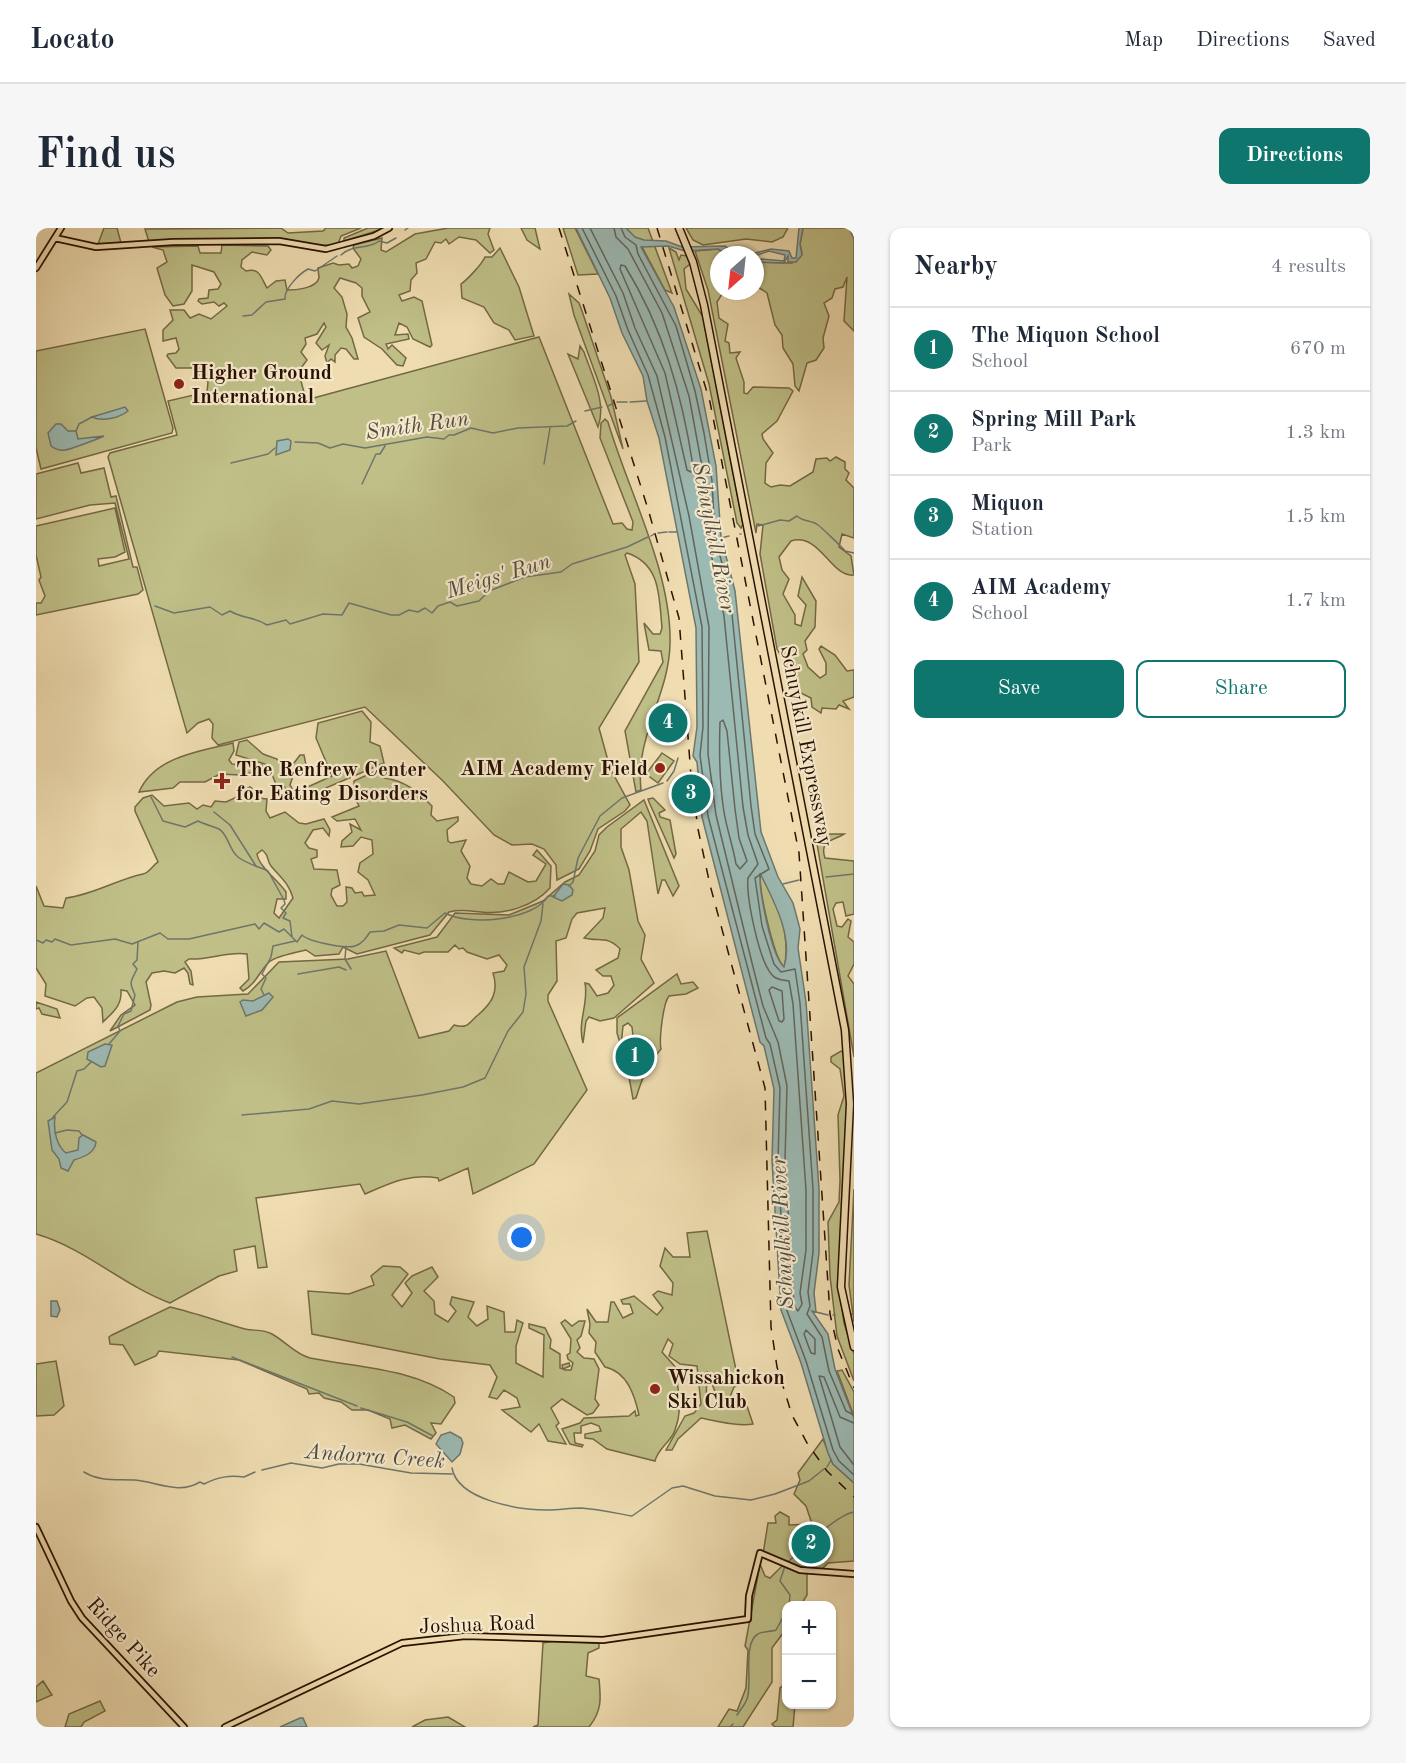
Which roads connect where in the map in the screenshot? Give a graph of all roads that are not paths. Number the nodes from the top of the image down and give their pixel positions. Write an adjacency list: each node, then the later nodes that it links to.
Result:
1 (62, 228): 4 (main road)
2 (389, 228): 4 (main road)
3 (682, 230): 6 (highway, Schuylkill Expressway)
4 (56, 238): 5 (main road)
5 (36, 268)
6 (820, 890): 7 (highway, Schuylkill Expressway); 8 (highway, Schuylkill Expressway)
7 (854, 1338)
8 (854, 1347)
9 (36, 1527): 11 (main road, Ridge Pike)
10 (854, 1574): 12 (main road, Joshua Road)
11 (184, 1727)
12 (225, 1727)

